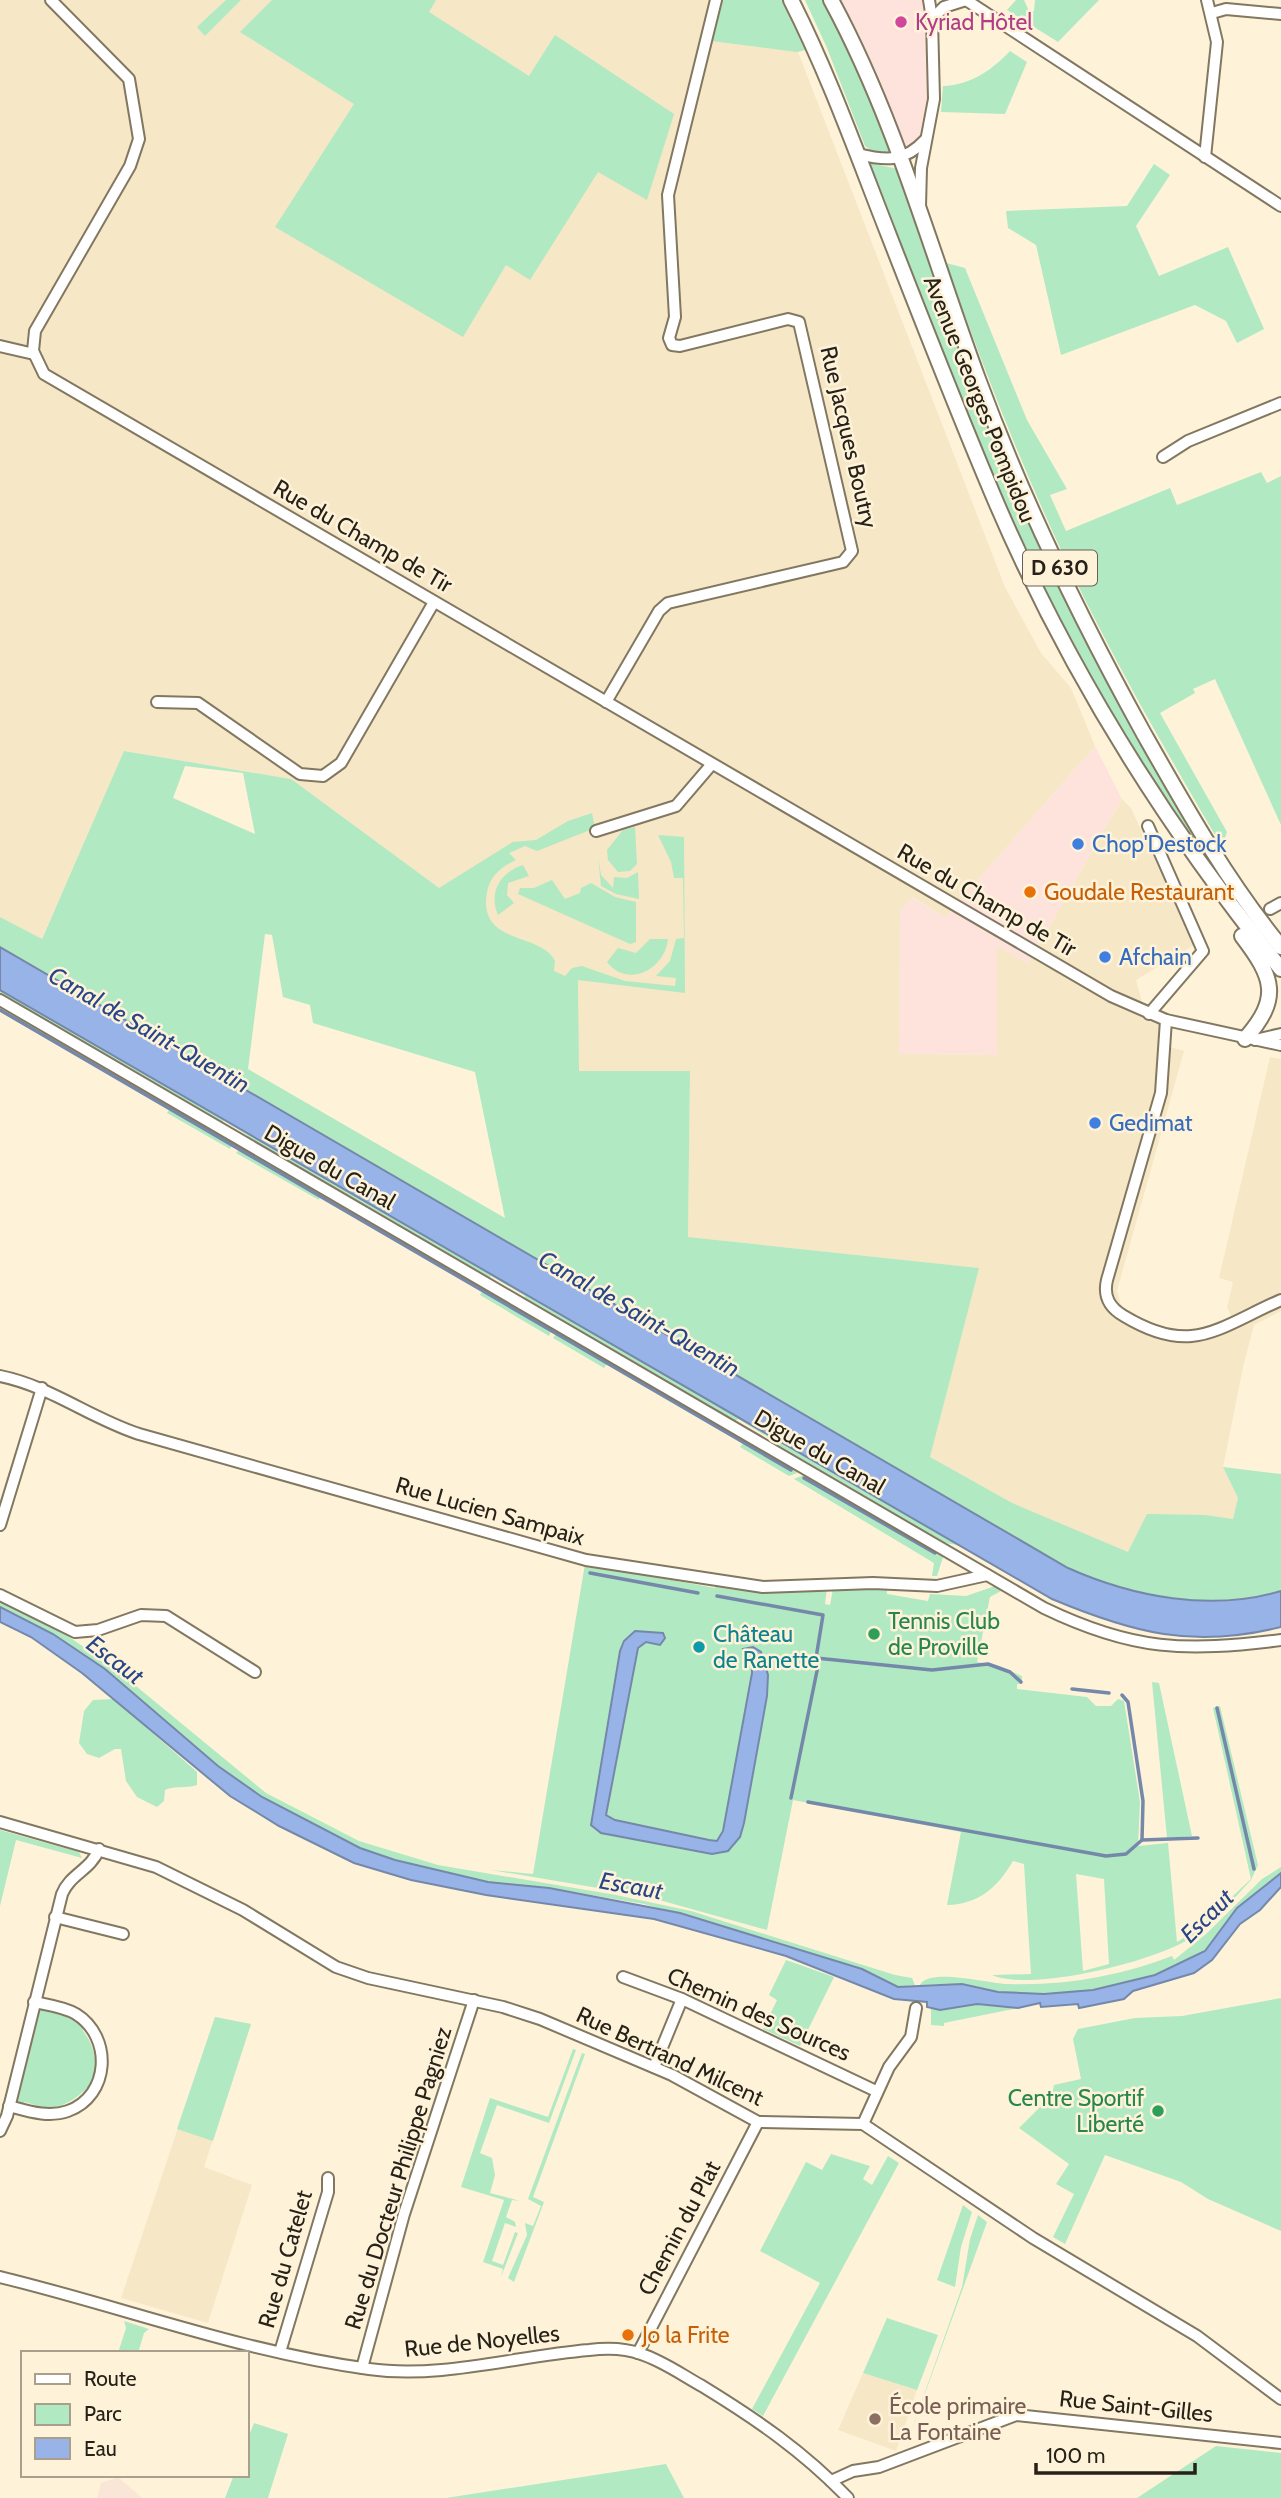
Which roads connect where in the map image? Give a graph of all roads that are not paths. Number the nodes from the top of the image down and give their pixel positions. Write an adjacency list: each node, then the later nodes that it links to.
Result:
1 (51, 0): 18 (street)
2 (716, 0): 23 (street, Rue Jacques Boutry)
3 (791, 0): 12 (main road, Avenue Georges Pompidou / D 630)
4 (831, 0): 14 (main road, Avenue Georges Pompidou / D 630)
5 (929, 0): 10 (street)
6 (966, 0): 10 (street); 13 (street)
7 (1208, 0): 8 (street)
8 (1212, 13): 9 (street); 13 (street)
9 (1281, 14)
10 (932, 19): 11 (street)
11 (925, 140): 14 (street); 16 (street)
12 (858, 154): 14 (street); 27 (main road, Avenue Georges Pompidou / D 630)
13 (1205, 157): 15 (street)
14 (902, 158): 16 (main road, Avenue Georges Pompidou / D 630)
15 (1281, 206)
16 (920, 212): 30 (main road, Avenue Georges Pompidou / D 630)
17 (0, 346): 18 (street)
18 (34, 354): 21 (street, Rue du Champ de Tir)
19 (1281, 402): 20 (street)
20 (1163, 457)
21 (434, 602): 22 (street); 23 (street, Rue du Champ de Tir)
22 (157, 702)
23 (606, 702): 24 (street, Rue du Champ de Tir)
24 (712, 764): 26 (street); 33 (street, Rue du Champ de Tir)
25 (1148, 826): 33 (street)
26 (596, 831)
27 (1186, 843): 31 (main road, Avenue Georges Pompidou / D 630); 36 (main road)
28 (1281, 903): 29 (street)
29 (1270, 909)
30 (1281, 947)
31 (1281, 969)
32 (0, 1000): 42 (street, Digue du Canal)
33 (1149, 1014): 34 (street, Rue du Champ de Tir)
34 (1166, 1020): 36 (street, Rue du Champ de Tir); 38 (street)
35 (1281, 1034): 36 (street)
36 (1250, 1039): 37 (street, Rue du Champ de Tir)
37 (1281, 1045)
38 (1281, 1300)
39 (0, 1376): 40 (street, Rue Lucien Sampaix)
40 (42, 1388): 41 (street); 42 (street, Rue Lucien Sampaix)
41 (0, 1525)
42 (987, 1575): 44 (street, Digue du Canal)
43 (0, 1595): 45 (street)
44 (1281, 1640)
45 (255, 1672)
46 (0, 1822): 47 (street, Rue Bertrand Milcent)
47 (99, 1849): 48 (street); 52 (street, Rue Bertrand Milcent)
48 (55, 1917): 49 (street); 53 (street)
49 (123, 1934)
50 (623, 1977): 51 (street, Chemin des Sources)
51 (682, 1999): 55 (street); 56 (street, Chemin des Sources)
52 (474, 2000): 55 (street, Rue Bertrand Milcent); 65 (street, Rue du Docteur Philippe Pagniez)
53 (34, 2002): 57 (street); 57 (street)
54 (916, 2008): 56 (street)
55 (654, 2067): 58 (street, Rue Bertrand Milcent)
56 (876, 2091): 59 (street)
57 (9, 2106): 60 (street)
58 (758, 2122): 59 (street, Rue Bertrand Milcent); 64 (street, Chemin du Plat)
59 (863, 2124): 66 (street)
60 (0, 2131)
61 (328, 2178): 63 (street, Rue du Catelet)
62 (0, 2277): 63 (street, Rue de Noyelles)
63 (280, 2352): 65 (street, Rue de Noyelles)
64 (638, 2353): 65 (street, Rue de Noyelles); 68 (street, Rue de Noyelles)
65 (362, 2368)
66 (1281, 2399)
67 (1281, 2443): 68 (street, Rue Saint-Gilles)
68 (831, 2481): 69 (street, Rue de Noyelles)
69 (848, 2498)

